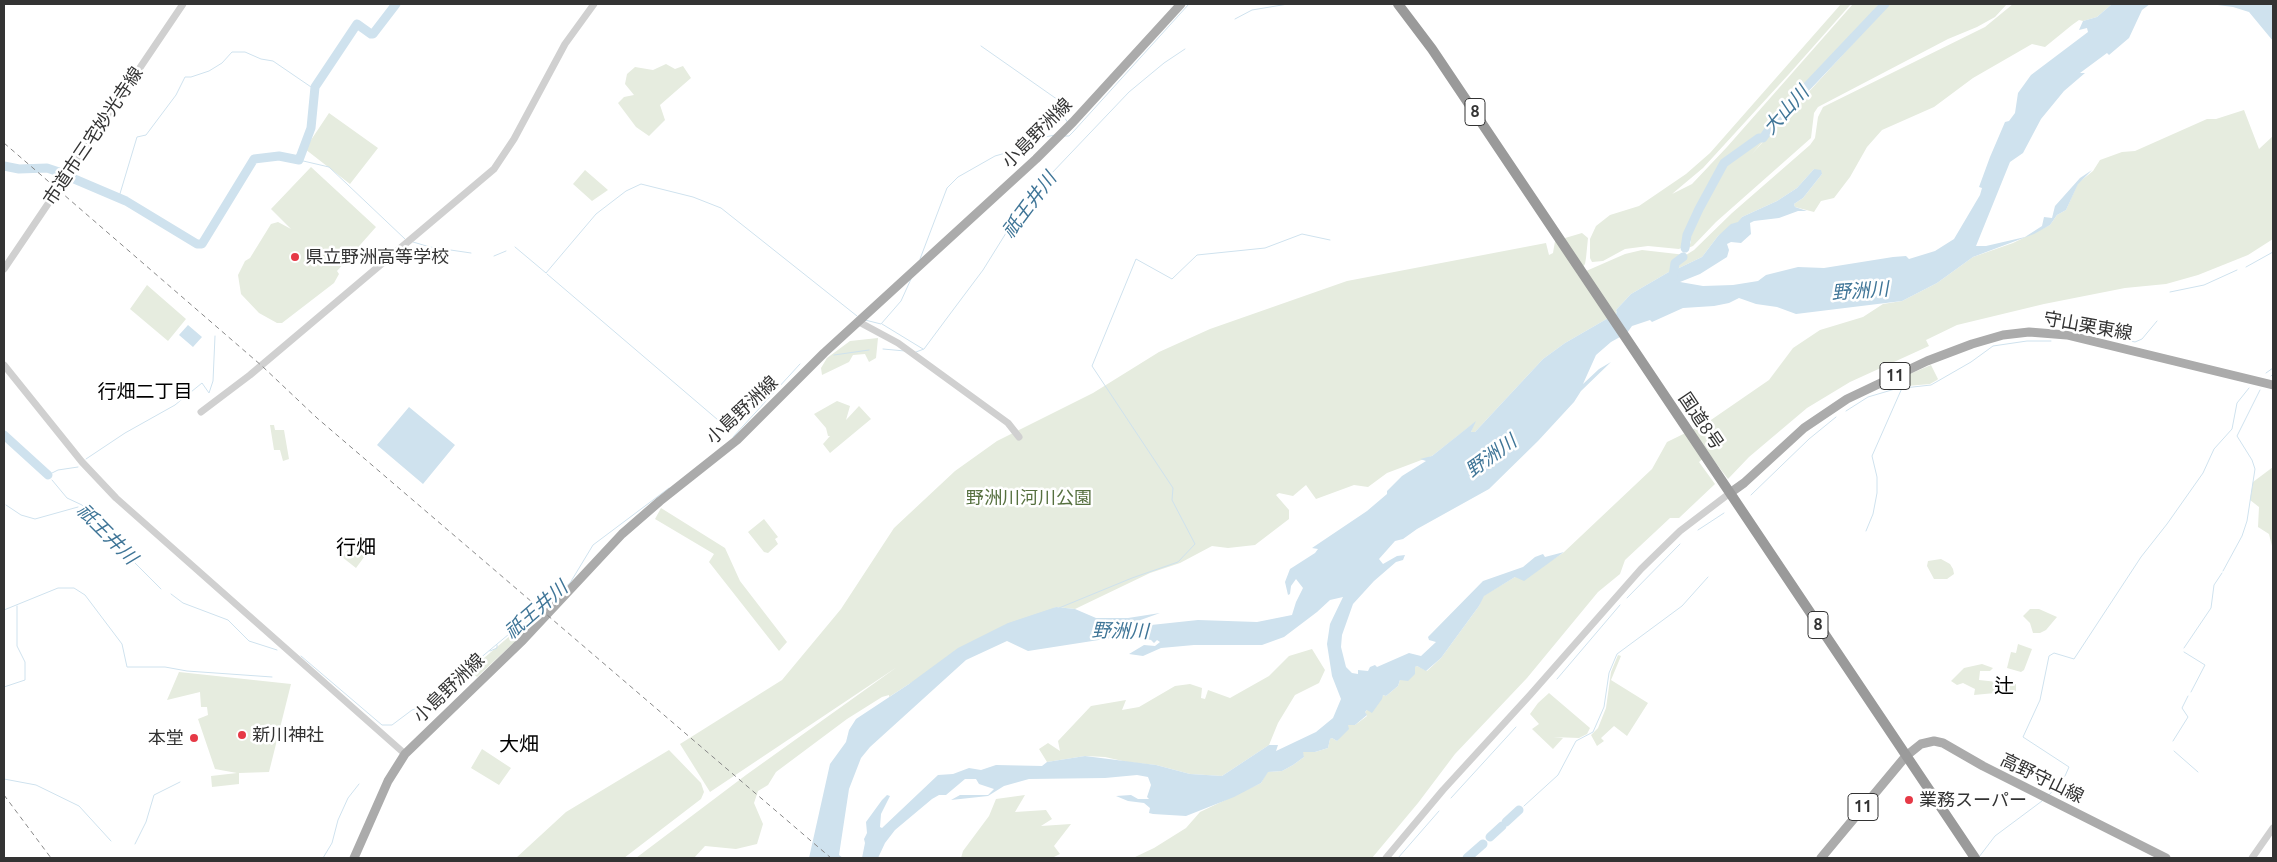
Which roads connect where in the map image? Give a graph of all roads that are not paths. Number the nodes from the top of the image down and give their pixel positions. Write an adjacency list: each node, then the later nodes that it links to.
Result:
1 (183, 4): 5 (street, 市道市三宅妙光寺線)
2 (594, 4): 9 (street)
3 (1181, 4): 6 (main road, 小島野洲線)
4 (1398, 4): 11 (highway, 国道8号 / 8)
5 (4, 270)
6 (858, 322): 10 (street); 12 (main road, 小島野洲線)
7 (4, 365): 12 (street)
8 (2273, 385): 11 (main road, 守山栗東線 / 11)
9 (201, 412)
10 (1019, 437)
11 (1727, 489): 13 (highway, 国道8号 / 8); 16 (street)
12 (405, 754): 15 (main road, 小島野洲線)
13 (1906, 756): 17 (main road, 11); 18 (highway, 国道8号 / 8); 19 (main road, 高野守山線)
14 (2273, 828): 20 (street)
15 (354, 858)
16 (1386, 858)
17 (1821, 858)
18 (1975, 858)
19 (2166, 858)
20 (2252, 858)

